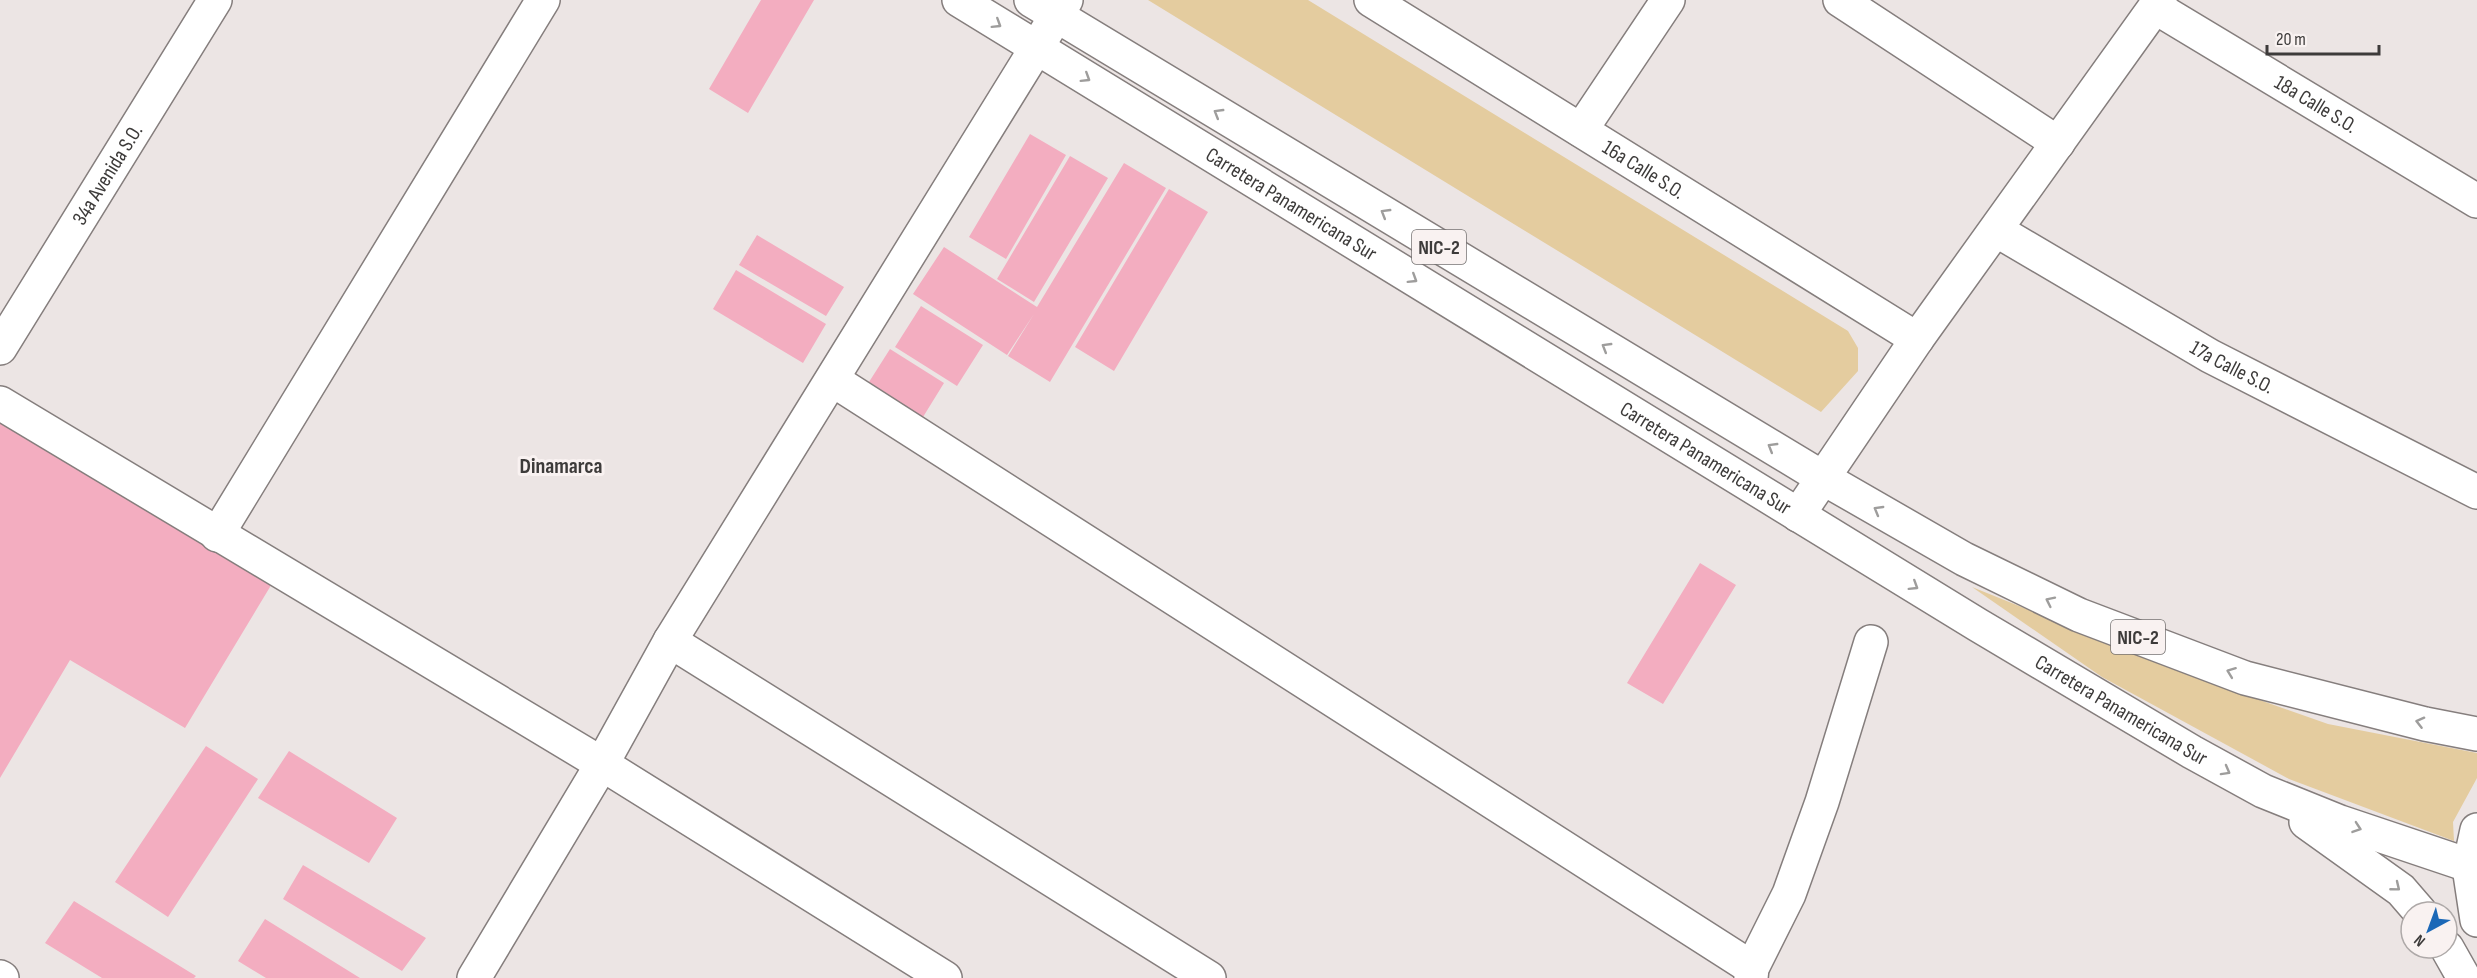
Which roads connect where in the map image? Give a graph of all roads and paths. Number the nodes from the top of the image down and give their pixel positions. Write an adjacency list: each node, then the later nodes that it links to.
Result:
1 (215, 0): 15 (main road, 34a Avenida S.O.)
2 (543, 0): 21 (main road)
3 (959, 0): 9 (main road, Carretera Panamericana Sur / NIC-2, one-way to 9)
4 (1371, 0): 10 (main road, 16a Calle S.O.)
5 (1668, 0): 10 (main road)
6 (1840, 0): 11 (main road)
7 (2158, 3): 11 (main road); 12 (main road, 18a Calle S.O.)
8 (1051, 5): 9 (main road); 18 (main road, Carretera Panamericana Sur / NIC-2, one-way to 8)
9 (1036, 48): 16 (main road); 20 (main road, Carretera Panamericana Sur / NIC-2, one-way to 20)
10 (1581, 130): 14 (main road, 16a Calle S.O.)
11 (2058, 144): 13 (main road)
12 (2477, 201)
13 (1996, 230): 14 (main road); 19 (main road, 17a Calle S.O.)
14 (1917, 339): 18 (main road)
15 (0, 348)
16 (833, 380): 22 (main road); 32 (main road)
17 (0, 403): 21 (main road)
18 (1823, 478): 20 (main road); 24 (main road, Carretera Panamericana Sur / NIC-2, one-way to 18)
19 (2477, 492)
20 (1798, 515): 26 (main road, Carretera Panamericana Sur / NIC-2, one-way to 26)
21 (217, 535): 25 (main road)
22 (670, 641): 25 (main road); 35 (main road)
23 (1871, 642): 32 (main road)
24 (2477, 734)
25 (602, 764): 33 (main road); 34 (main road)
26 (2263, 791): 28 (main road, Carretera Panamericana Sur / NIC-2, one-way to 28); 29 (main road, one-way to 29)
27 (2477, 830): 28 (main road)
28 (2473, 867): 30 (main road)
29 (2410, 900)
30 (2477, 920)
31 (2454, 960): 36 (main road)
32 (1751, 973)
33 (474, 978)
34 (945, 978)
35 (1209, 978)
36 (2464, 978)

